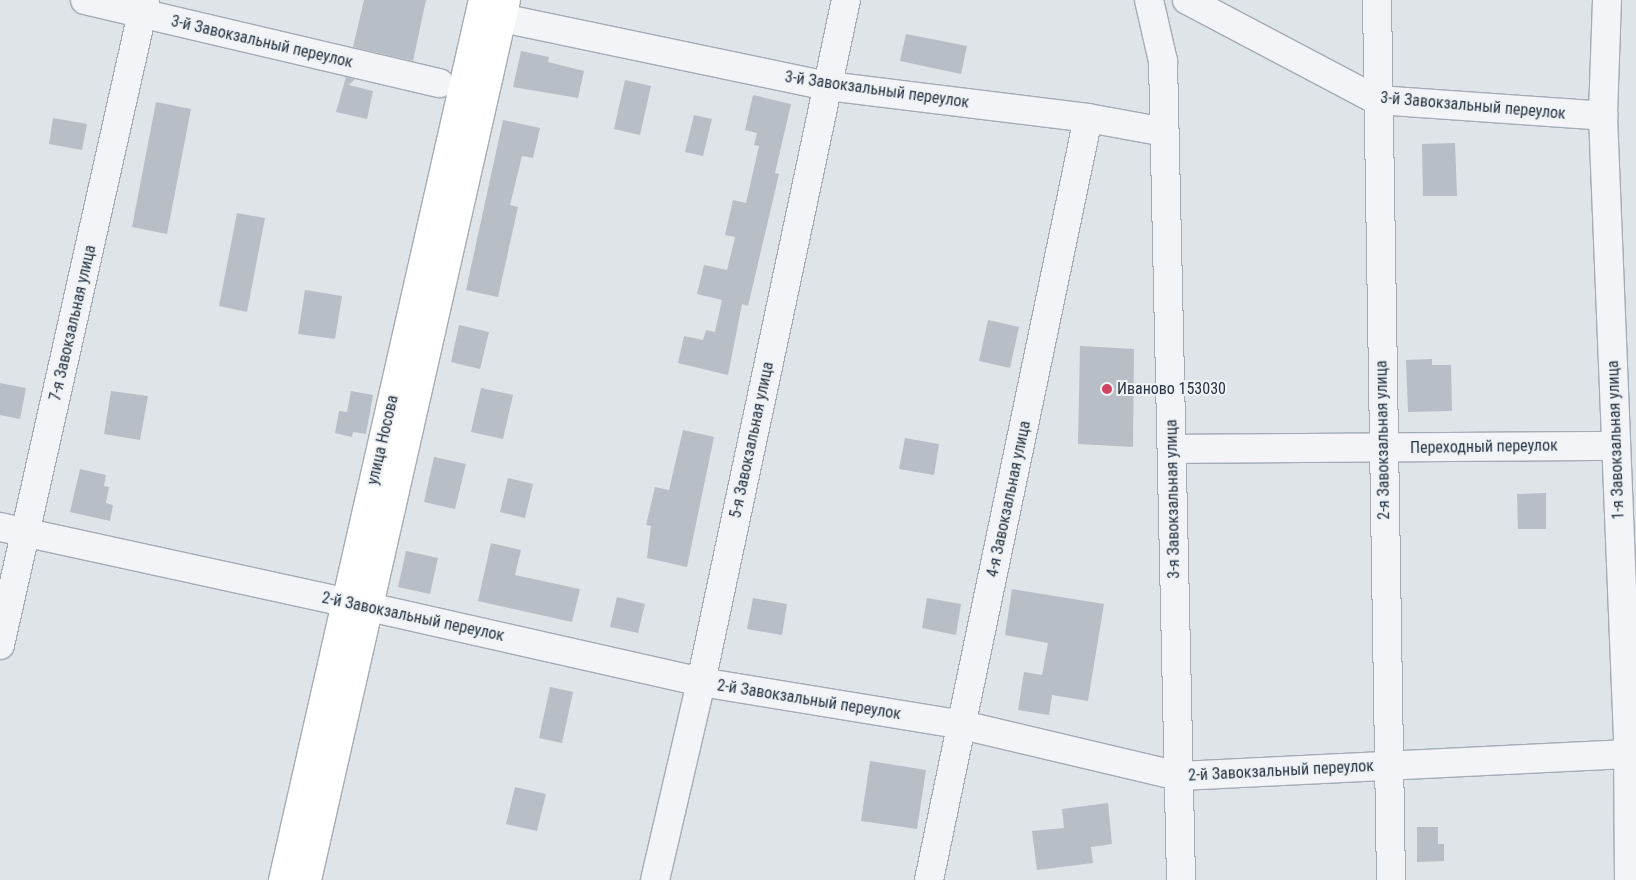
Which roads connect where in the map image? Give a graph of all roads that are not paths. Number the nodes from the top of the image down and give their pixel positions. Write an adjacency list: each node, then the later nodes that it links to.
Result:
1 (85, 0): 7 (street, 3-й Завокзальный переулок)
2 (846, 0): 10 (street, 5-я Завокзальная улица)
3 (1149, 0): 14 (street, 3-я Завокзальная улица)
4 (1187, 0): 11 (street, 3-й Завокзальный переулок)
5 (1377, 0): 11 (street, 2-я Завокзальная улица)
6 (1607, 0): 12 (street, 1-я Завокзальная улица)
7 (144, 7): 9 (street, 3-й Завокзальный переулок); 18 (street, 7-я Завокзальная улица)
8 (493, 8): 10 (street, 3-й Завокзальный переулок); 19 (main road, улица Носова)
9 (439, 83)
10 (828, 86): 13 (street, 3-й Завокзальный переулок); 21 (street, 5-я Завокзальная улица)
11 (1377, 100): 12 (street, 3-й Завокзальный переулок); 17 (street, 2-я Завокзальная улица)
12 (1603, 116): 15 (street, 1-я Завокзальная улица)
13 (1088, 118): 14 (street, 3-й Завокзальный переулок); 22 (street, 4-я Завокзальная улица)
14 (1165, 132): 16 (street, 3-я Завокзальная улица)
15 (1616, 446): 17 (street, Переходный переулок); 23 (street, 1-я Завокзальная улица)
16 (1172, 449): 17 (street, Переходный переулок); 25 (street, 3-я Завокзальная улица)
17 (1383, 449): 24 (street, 2-я Завокзальная улица)
18 (13, 530): 19 (street, 2-й Завокзальный переулок); 20 (street, 7-я Завокзальная улица)
19 (357, 605): 21 (street, 2-й Завокзальный переулок); 26 (main road, улица Носова); 27 (main road, улица Носова)
20 (0, 645)
21 (701, 682): 22 (street, 2-й Завокзальный переулок); 28 (street, 5-я Завокзальная улица)
22 (963, 725): 25 (street, 2-й Завокзальный переулок); 29 (street, 4-я Завокзальная улица)
23 (1628, 754): 24 (street, 2-й Завокзальный переулок); 32 (street, 1-я Завокзальная улица)
24 (1389, 766): 25 (street, 2-й Завокзальный переулок); 31 (street, 2-я Завокзальная улица)
25 (1179, 776): 30 (street, 3-я Завокзальная улица)
26 (283, 880)
27 (307, 880)
28 (655, 880)
29 (929, 880)
30 (1181, 880)
31 (1391, 880)
32 (1629, 880)

